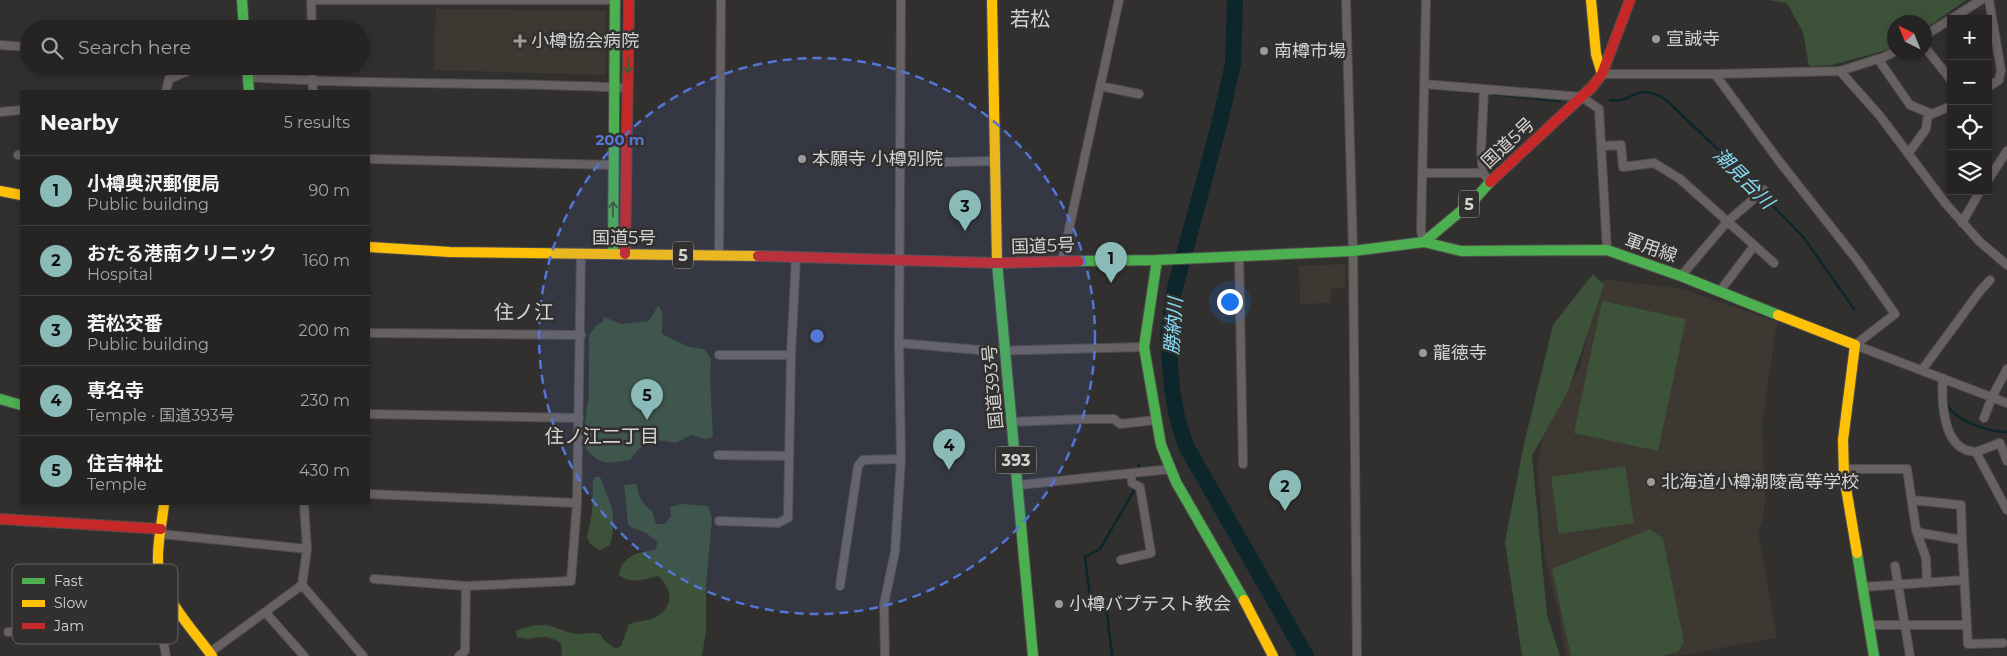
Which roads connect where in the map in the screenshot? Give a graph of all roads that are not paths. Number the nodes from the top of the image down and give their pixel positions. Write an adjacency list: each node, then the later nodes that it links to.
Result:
1 (242, 0): 17 (main road)
2 (311, 0): 15 (street); 18 (street)
3 (615, 0): 15 (street); 37 (main road)
4 (629, 0): 38 (main road, one-way to 38)
5 (720, 0): 74 (street)
6 (901, 0): 54 (street)
7 (992, 0): 53 (main road, 国道393号)
8 (1119, 0): 36 (street)
9 (1346, 0): 70 (street)
10 (1426, 0): 34 (street)
11 (1591, 0): 27 (main road)
12 (1630, 0): 27 (main road, 国道5号 / 5)
13 (1981, 0): 16 (street)
14 (1989, 0): 35 (street)
15 (379, 1)
16 (1957, 15)
17 (243, 20)
18 (312, 20)
19 (1947, 22): 20 (street)
20 (1932, 31)
21 (0, 45): 22 (street)
22 (20, 46)
23 (1887, 55): 25 (street)
24 (1932, 56): 31 (street)
25 (1878, 59): 26 (street); 48 (street)
26 (1840, 71): 28 (street); 51 (street)
27 (1602, 74): 28 (street); 44 (main road, 国道5号 / 5)
28 (1714, 74): 89 (street)
29 (179, 75): 39 (street)
30 (313, 75): 33 (street)
31 (1947, 75)
32 (248, 77): 33 (street); 40 (main road)
33 (313, 82): 37 (street); 41 (street)
34 (1424, 84): 42 (street); 56 (street)
35 (1992, 85)
36 (1100, 86): 43 (street); 79 (street)
37 (614, 87): 38 (street); 55 (main road)
38 (628, 88): 73 (main road)
39 (166, 90)
40 (249, 90)
41 (313, 90)
42 (1484, 93): 44 (street); 57 (street)
43 (1139, 94)
44 (1582, 97): 49 (street); 59 (main road, 国道5号 / 5)
45 (1947, 108): 48 (street)
46 (20, 110): 47 (street)
47 (0, 112)
48 (1928, 114): 51 (street)
49 (1602, 146): 64 (street); 69 (street)
50 (2007, 151): 58 (street)
51 (1908, 154): 65 (street)
52 (370, 160): 55 (street)
53 (995, 161): 54 (street); 81 (main road, 国道393号)
54 (901, 163): 77 (street)
55 (614, 165): 71 (main road, one-way to 55)
56 (1422, 173): 57 (street); 66 (street)
57 (1483, 173): 59 (street)
58 (1992, 174)
59 (1490, 182): 66 (main road, 国道5号 / 5)
60 (0, 191): 62 (main road)
61 (1761, 192): 64 (street)
62 (20, 195)
63 (1978, 195): 65 (street)
64 (1727, 222): 67 (street); 83 (street)
65 (1962, 223): 82 (street)
66 (1424, 242): 69 (main road, 軍用線); 70 (main road, 国道5号 / 5)
67 (1754, 246): 80 (street); 85 (street)
68 (370, 247): 72 (main road, 国道5号 / 5)
69 (1607, 250): 83 (main road, 軍用線)
70 (1353, 251): 75 (main road, 国道5号 / 5); 154 (street)
71 (613, 253): 72 (main road, 国道5号 / 5); 73 (main road, 国道5号 / 5)
72 (581, 254): 87 (street)
73 (625, 254): 74 (main road, 国道5号 / 5)
74 (720, 255): 76 (main road, 国道5号 / 5)
75 (1239, 256): 78 (main road, 国道5号 / 5); 111 (street)
76 (796, 258): 77 (main road, 国道5号 / 5); 93 (street)
77 (900, 260): 81 (main road, 国道5号 / 5); 88 (street)
78 (1156, 260): 79 (main road, 国道5号 / 5); 90 (main road)
79 (1062, 261): 81 (main road, 国道5号 / 5)
80 (1774, 263)
81 (997, 264): 91 (main road, 国道393号 / 393)
82 (2007, 265)
83 (1681, 276): 85 (main road, 軍用線)
84 (1990, 280): 95 (street)
85 (1720, 292): 89 (main road, 軍用線)
86 (370, 332): 87 (street)
87 (581, 335): 102 (street)
88 (899, 343): 91 (street); 109 (street)
89 (1855, 345): 95 (street); 113 (main road)
90 (1144, 347): 91 (street); 104 (main road)
91 (1006, 351): 105 (main road, 国道393号 / 393)
92 (719, 355): 93 (street)
93 (792, 355): 108 (street)
94 (2007, 369): 97 (street)
95 (1922, 370): 96 (street)
96 (1942, 378): 97 (street); 106 (street)
97 (1992, 397): 99 (street); 103 (street)
98 (1, 401): 100 (main road)
99 (2007, 402)
100 (20, 405)
101 (370, 414): 102 (street)
102 (580, 418): 118 (street)
103 (1984, 418)
104 (1156, 420): 105 (street); 112 (main road)
105 (1012, 422): 115 (main road, 国道393号 / 393)
106 (1976, 452): 110 (street); 121 (street)
107 (718, 455): 108 (street)
108 (789, 456): 123 (street)
109 (901, 459): 136 (street); 151 (street)
110 (2007, 461)
111 (1243, 464)
112 (1171, 469): 114 (street); 153 (main road)
113 (1843, 469): 117 (street); 138 (main road)
114 (1131, 474): 115 (street); 128 (street)
115 (1019, 484): 152 (main road, 国道393号 / 393)
116 (370, 494): 118 (street)
117 (1912, 500): 124 (street); 126 (street)
118 (577, 503): 135 (street)
119 (164, 505): 125 (main road)
120 (304, 505): 127 (street)
121 (2007, 510)
122 (0, 519): 125 (main road)
123 (719, 521)
124 (1916, 530): 126 (street); 133 (street)
125 (161, 532): 127 (street); 129 (main road)
126 (1962, 540): 132 (street)
127 (307, 549): 134 (street)
128 (1121, 560)
129 (158, 564)
130 (1895, 566): 137 (street)
131 (374, 579): 135 (street)
132 (1964, 580): 133 (street); 143 (street)
133 (1927, 583): 137 (street)
134 (302, 585): 140 (street); 149 (street)
135 (466, 586): 150 (street)
136 (840, 586)
137 (1898, 586): 138 (street); 142 (street)
138 (1863, 587): 141 (main road)
139 (178, 611): 147 (main road)
140 (266, 613): 147 (street); 148 (street)
141 (1869, 625): 142 (street); 155 (main road)
142 (1904, 625): 143 (street); 156 (street)
143 (1967, 625): 146 (street)
144 (8, 632): 145 (street)
145 (12, 632)
146 (2003, 642)
147 (207, 655)
148 (304, 656)
149 (362, 656)
150 (459, 656)
151 (884, 656)
152 (1033, 656)
153 (1273, 656)
154 (1357, 656)
155 (1874, 656)
156 (1910, 656)

